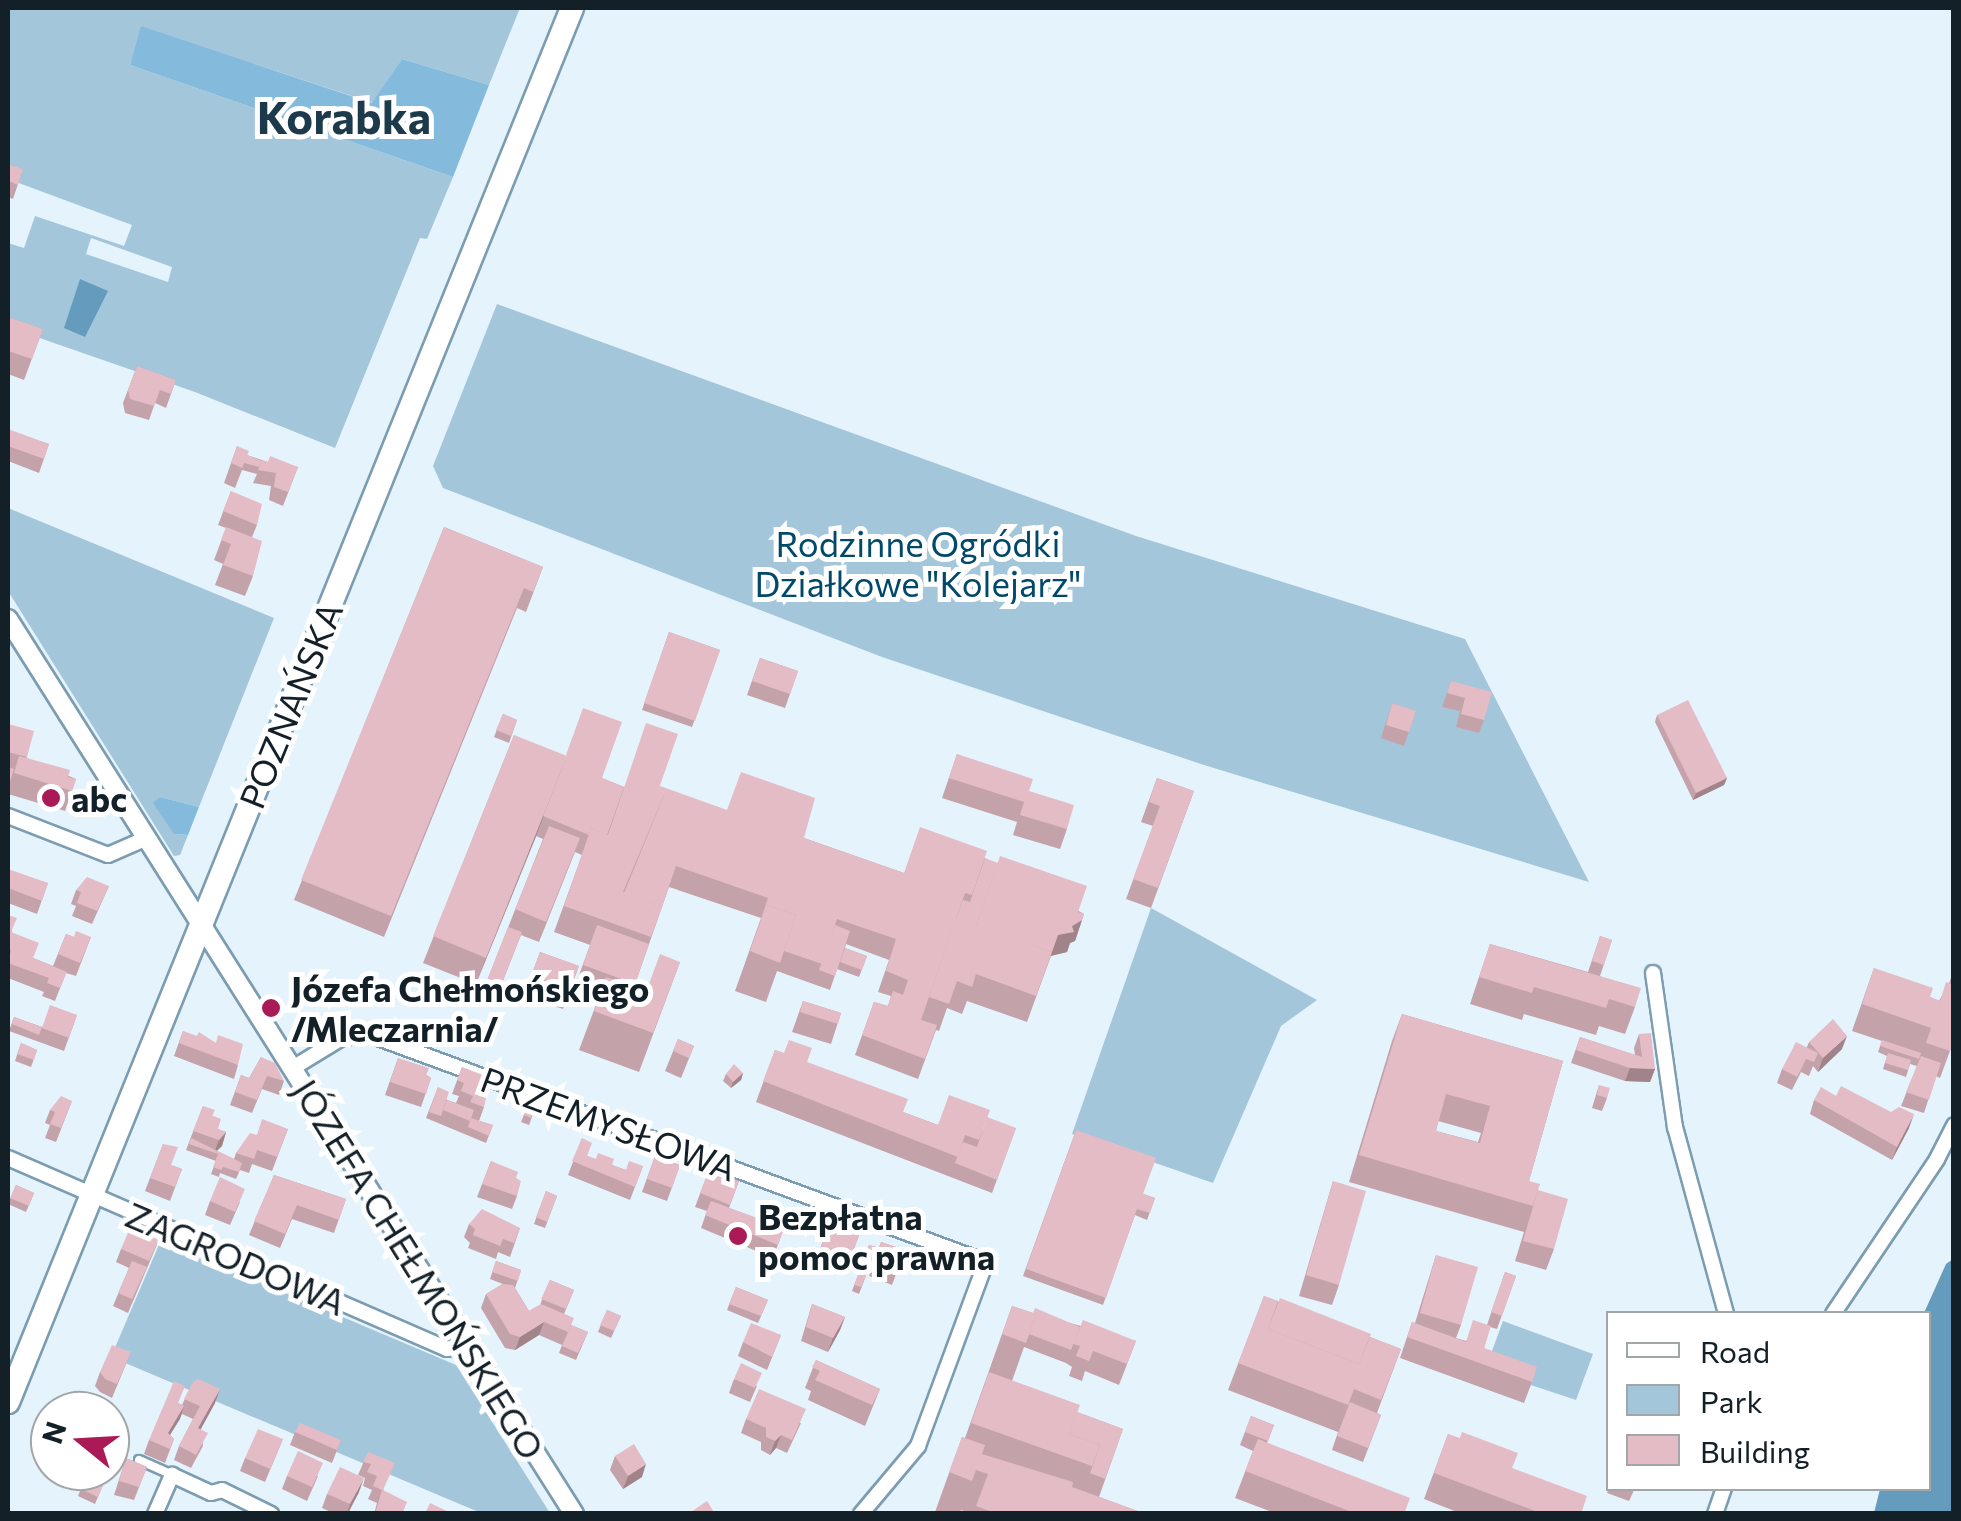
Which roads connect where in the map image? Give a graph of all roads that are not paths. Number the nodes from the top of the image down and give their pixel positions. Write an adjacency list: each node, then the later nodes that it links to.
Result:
1 (572, 8): 5 (main road, POZNAŃSKA)
2 (8, 620): 4 (street, JÓZEFA CHEŁMOŃSKIEGO)
3 (8, 816): 4 (street)
4 (147, 838): 5 (street, JÓZEFA CHEŁMOŃSKIEGO)
5 (201, 924): 7 (street, JÓZEFA CHEŁMOŃSKIEGO); 10 (main road, POZNAŃSKA)
6 (1653, 973): 11 (street)
7 (291, 1070): 13 (street, JÓZEFA CHEŁMOŃSKIEGO); 20 (street, PRZEMYSŁOWA)
8 (1954, 1125): 12 (street)
9 (8, 1158): 10 (street, ZAGRODOWA)
10 (91, 1195): 13 (street, ZAGRODOWA); 14 (main road, POZNAŃSKA)
11 (1725, 1311)
12 (1835, 1311)
13 (466, 1344): 19 (street, JÓZEFA CHEŁMOŃSKIEGO)
14 (8, 1402)
15 (139, 1460): 16 (lane)
16 (172, 1475): 17 (street); 18 (street)
17 (155, 1514)
18 (271, 1514)
19 (574, 1514)
20 (862, 1514)

